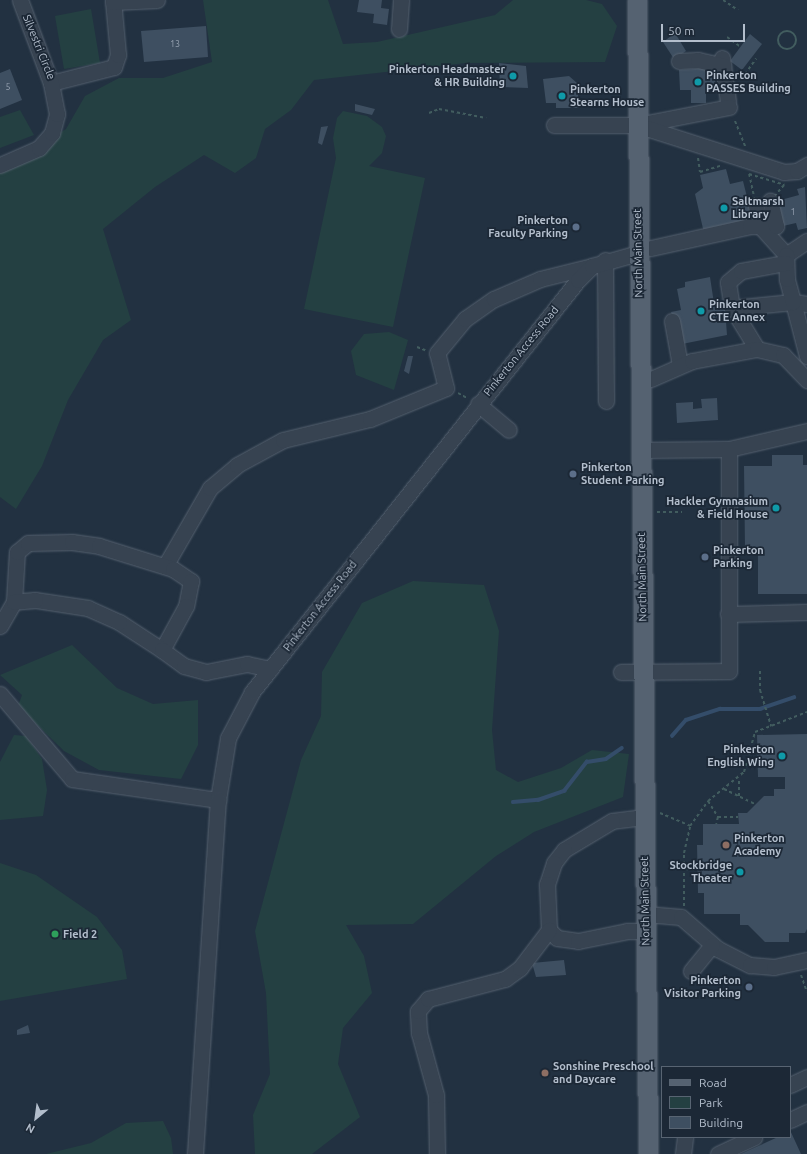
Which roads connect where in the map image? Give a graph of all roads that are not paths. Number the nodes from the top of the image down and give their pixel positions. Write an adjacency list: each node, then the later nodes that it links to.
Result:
1 (20, 0): 8 (street, Silvestri Circle)
2 (157, 0): 5 (street)
3 (401, 0): 6 (street)
4 (637, 0): 10 (main road, North Main Street)
5 (113, 1): 8 (street, Silvestri Circle)
6 (399, 29)
7 (679, 61): 10 (street)
8 (51, 83): 11 (street)
9 (554, 125): 10 (street)
10 (637, 125): 12 (street); 16 (main road, North Main Street)
11 (0, 165)
12 (807, 165)
13 (763, 203): 14 (street)
14 (761, 226): 16 (street); 17 (street)
15 (807, 241): 17 (street)
16 (644, 251): 18 (street); 31 (main road, North Main Street)
17 (786, 259): 19 (street); 20 (street)
18 (599, 263): 27 (street); 28 (street, Pinkerton Access Road); 33 (street)
19 (800, 303): 20 (street); 23 (street)
20 (732, 308): 22 (street)
21 (672, 321): 24 (street)
22 (757, 349): 24 (street); 26 (street)
23 (807, 356)
24 (680, 365): 25 (street)
25 (651, 379)
26 (807, 380)
27 (606, 401)
28 (478, 404): 29 (street); 39 (street, Pinkerton Access Road)
29 (508, 430)
30 (807, 431): 32 (street)
31 (640, 450): 32 (street); 41 (main road, North Main Street)
32 (728, 450): 36 (street)
33 (165, 566): 34 (street); 38 (street)
34 (14, 602): 37 (street); 38 (street)
35 (807, 612): 36 (street)
36 (728, 614): 41 (street)
37 (0, 626)
38 (162, 650): 39 (street)
39 (270, 669): 43 (street, Pinkerton Access Road)
40 (621, 672): 41 (street)
41 (643, 672): 44 (main road, North Main Street)
42 (0, 694): 43 (street)
43 (218, 800): 56 (street, Pinkerton Access Road)
44 (650, 814): 45 (main road, North Main Street); 46 (street)
45 (646, 922): 46 (street); 47 (street); 58 (main road, North Main Street)
46 (549, 930): 57 (street)
47 (712, 945): 48 (street); 49 (street)
48 (807, 960)
49 (691, 971)
50 (807, 1077): 51 (street)
51 (791, 1085)
52 (807, 1112): 53 (street)
53 (791, 1120)
54 (685, 1138): 59 (street)
55 (752, 1138): 60 (street)
56 (195, 1154)
57 (437, 1154)
58 (648, 1154)
59 (683, 1154)
60 (718, 1154)

